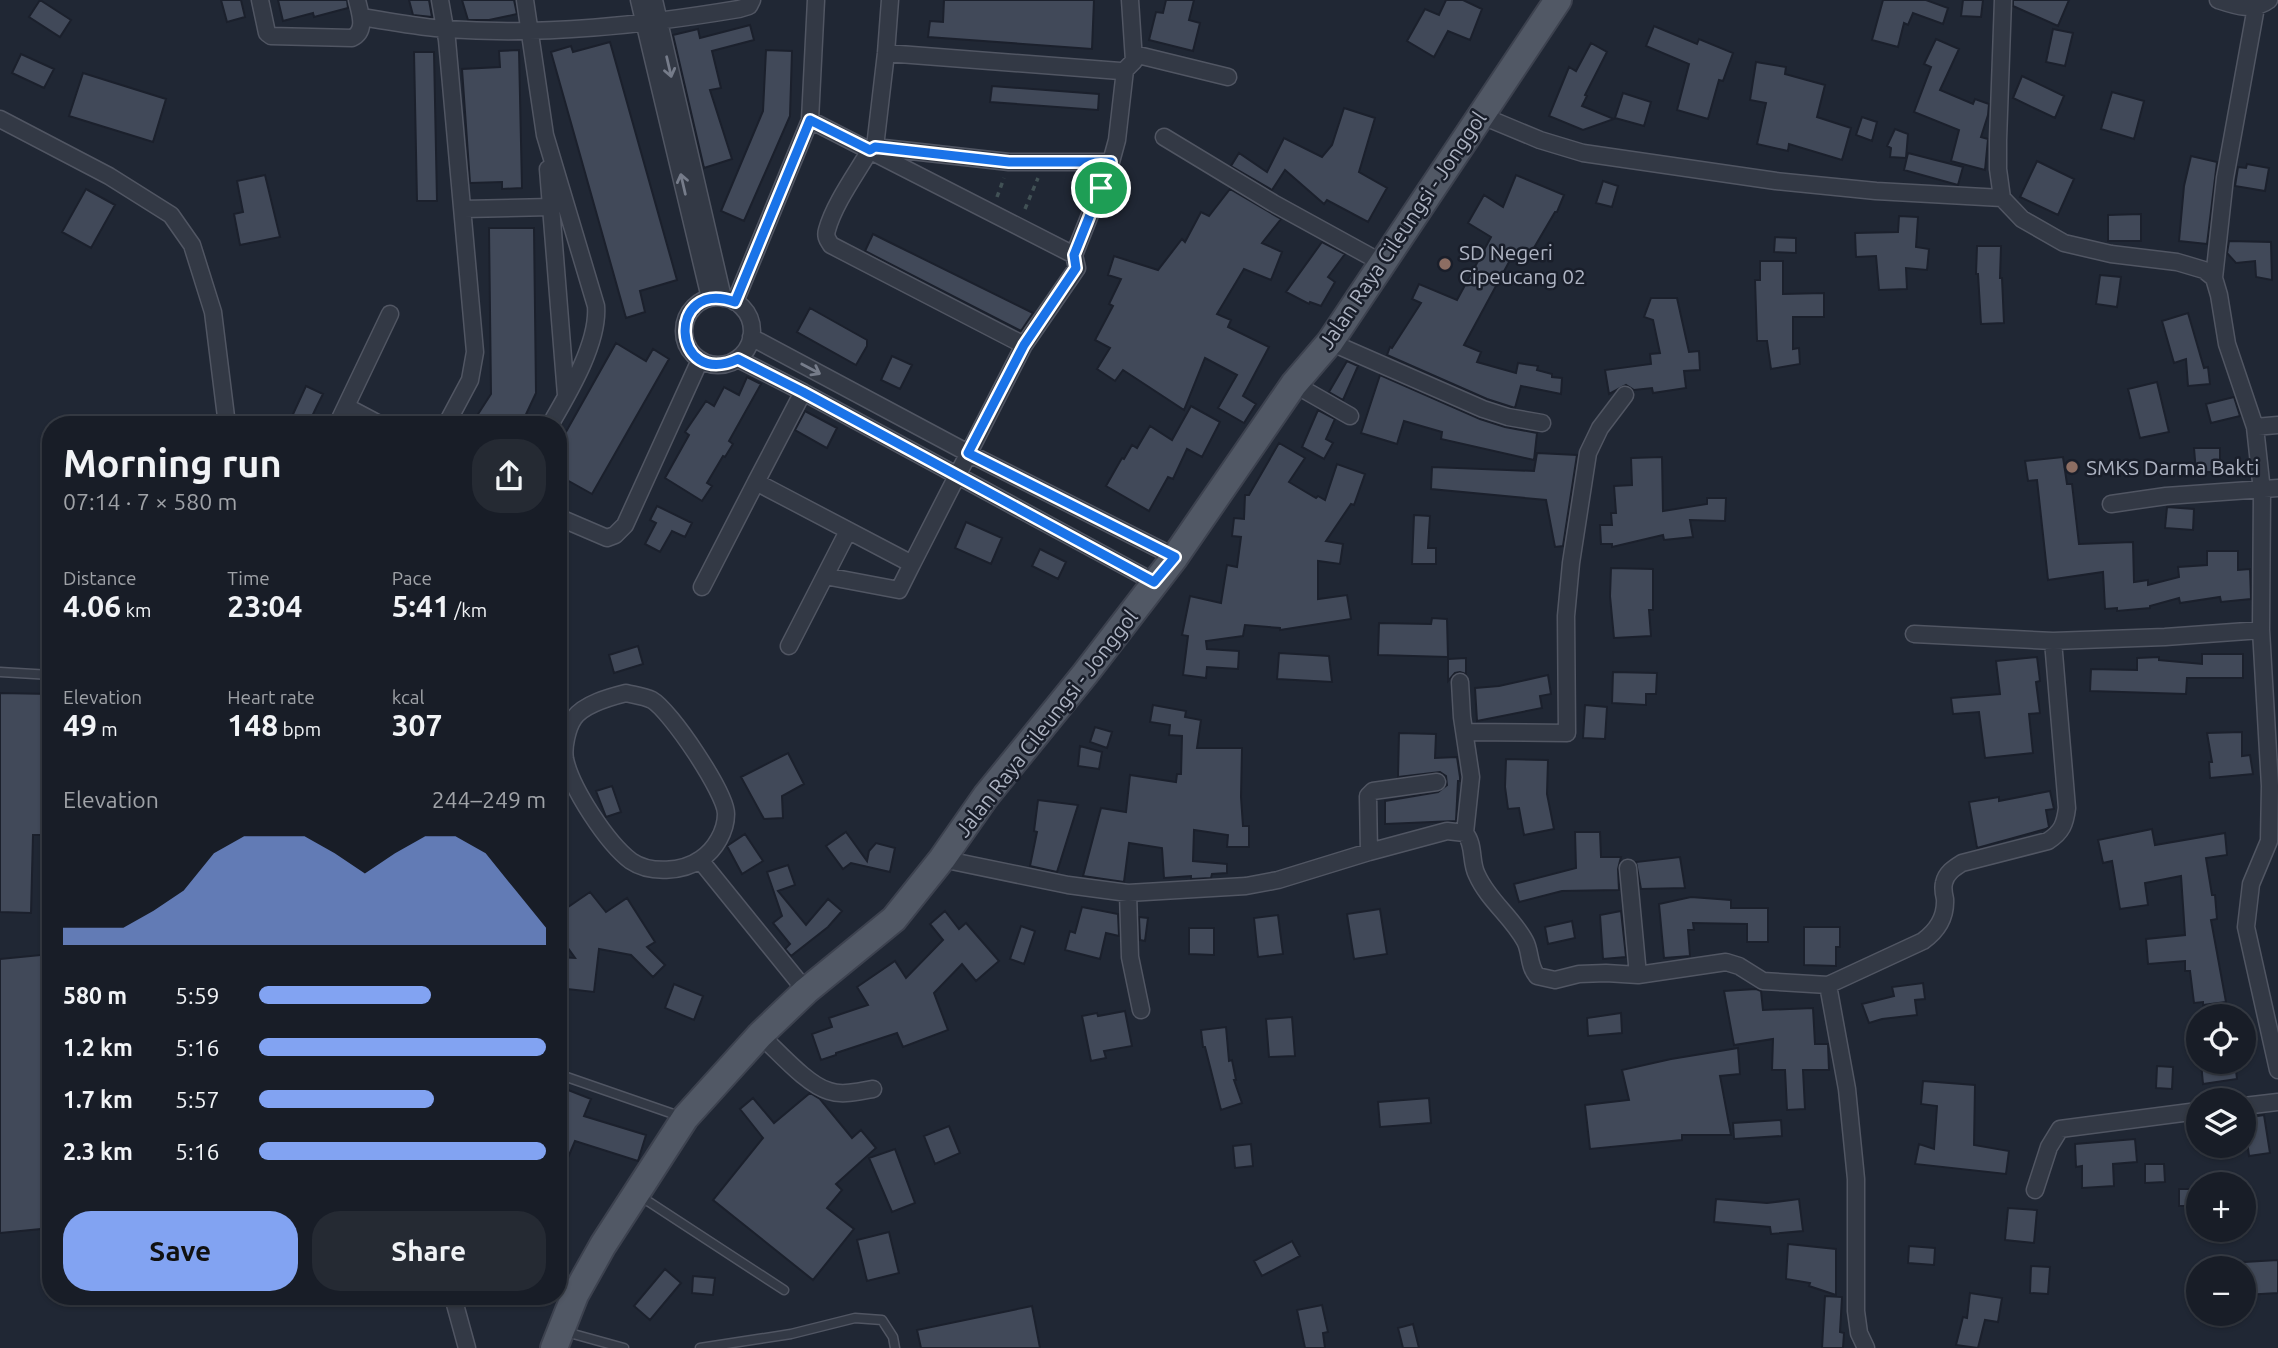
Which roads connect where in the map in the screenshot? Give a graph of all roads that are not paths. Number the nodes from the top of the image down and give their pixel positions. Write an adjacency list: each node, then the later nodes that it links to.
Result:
1 (260, 0): 15 (street)
2 (357, 0): 15 (street)
3 (440, 0): 17 (street)
4 (525, 0): 18 (street)
5 (639, 0): 16 (street)
6 (654, 0): 16 (street)
7 (752, 0): 16 (street)
8 (816, 0): 25 (street)
9 (890, 0): 19 (street)
10 (1130, 0): 20 (street)
11 (1558, 0): 23 (main road, Jalan Raya Cileungsi - Jonggol)
12 (2003, 0): 30 (street)
13 (2218, 0): 14 (street)
14 (2262, 4): 36 (street)
15 (361, 17): 17 (street)
16 (652, 24): 18 (street); 38 (street)
17 (446, 29): 18 (street); 32 (street)
18 (531, 30): 26 (street)
19 (887, 53): 21 (street); 28 (street)
20 (1134, 54): 21 (street); 22 (street)
21 (1125, 70): 29 (street)
22 (1228, 76)
23 (1480, 115): 30 (street); 34 (main road, Jalan Raya Cileungsi - Jonggol)
24 (0, 119): 51 (street)
25 (810, 120): 28 (street); 38 (street)
26 (545, 135): 31 (street); 37 (street)
27 (1164, 137): 34 (street)
28 (873, 149): 29 (street); 33 (street); 42 (street)
29 (1111, 162): 33 (street)
30 (2002, 198): 36 (street)
31 (551, 207): 32 (street); 35 (street)
32 (464, 209): 54 (street)
33 (1074, 255): 42 (street)
34 (1384, 264): 41 (main road, Jalan Raya Cileungsi - Jonggol)
35 (558, 278): 37 (street); 48 (street)
36 (2214, 278): 58 (street)
37 (588, 282): 48 (street)
38 (723, 299): 40 (street); 44 (street)
39 (390, 314): 49 (street)
40 (751, 337): 43 (street); 59 (street, one-way to 59)
41 (1329, 342): 45 (main road, Jalan Raya Cileungsi - Jonggol); 56 (street)
42 (1024, 345): 59 (street)
43 (738, 359): 44 (street); 46 (street)
44 (700, 360): 64 (street)
45 (1294, 384): 50 (street); 66 (main road, Jalan Raya Cileungsi - Jonggol)
46 (803, 392): 60 (street); 61 (street)
47 (1625, 395): 78 (street)
48 (566, 397): 55 (street)
49 (346, 407): 52 (street); 53 (street)
50 (1350, 415)
51 (226, 416)
52 (342, 416)
53 (364, 416)
54 (451, 416)
55 (555, 416)
56 (1542, 423)
57 (2278, 425): 58 (street)
58 (2255, 426): 62 (street)
59 (968, 453): 60 (street); 66 (street)
60 (957, 477): 67 (street); 69 (street)
61 (756, 482): 65 (street); 70 (street)
62 (2270, 489): 63 (street); 71 (street)
63 (2111, 504)
64 (567, 521)
65 (848, 531): 67 (street); 68 (street)
66 (1175, 557): 69 (main road, Jalan Raya Cileungsi - Jonggol)
67 (912, 564): 68 (street)
68 (825, 576): 74 (street)
69 (1154, 582): 85 (main road, Jalan Raya Cileungsi - Jonggol)
70 (702, 587)
71 (2261, 630): 73 (street); 82 (street)
72 (1914, 634): 73 (street)
73 (2053, 641): 90 (street)
74 (789, 646)
75 (0, 672): 76 (lane)
76 (42, 674)
77 (1460, 682): 78 (street)
78 (1465, 732): 83 (street)
79 (567, 737): 86 (street)
80 (567, 764): 86 (street)
81 (1437, 782): 84 (street)
82 (2274, 785): 94 (street)
83 (1465, 833): 84 (street); 89 (street)
84 (1369, 852): 88 (street)
85 (942, 859): 88 (street); 91 (main road, Jalan Raya Cileungsi - Jonggol)
86 (701, 860): 91 (street)
87 (1628, 868): 89 (street)
88 (1128, 893): 92 (street)
89 (1638, 975): 90 (street)
90 (1828, 985): 110 (street)
91 (806, 991): 93 (main road, Jalan Raya Cileungsi - Jonggol)
92 (1141, 1010)
93 (760, 1035): 96 (street); 100 (main road, Jalan Raya Cileungsi - Jonggol)
94 (2278, 1070)
95 (567, 1077): 100 (lane)
96 (873, 1089)
97 (2278, 1102): 98 (street)
98 (2256, 1105)
99 (2186, 1113): 101 (street)
100 (685, 1118): 102 (main road, Jalan Raya Cileungsi - Jonggol)
101 (2035, 1190)
102 (635, 1193): 103 (lane); 105 (main road, Jalan Raya Cileungsi - Jonggol)
103 (783, 1290)
104 (455, 1305): 106 (street)
105 (557, 1339): 107 (lane)
106 (467, 1348)
107 (624, 1348)
108 (700, 1348): 109 (lane)
109 (894, 1348)
110 (1866, 1348)

